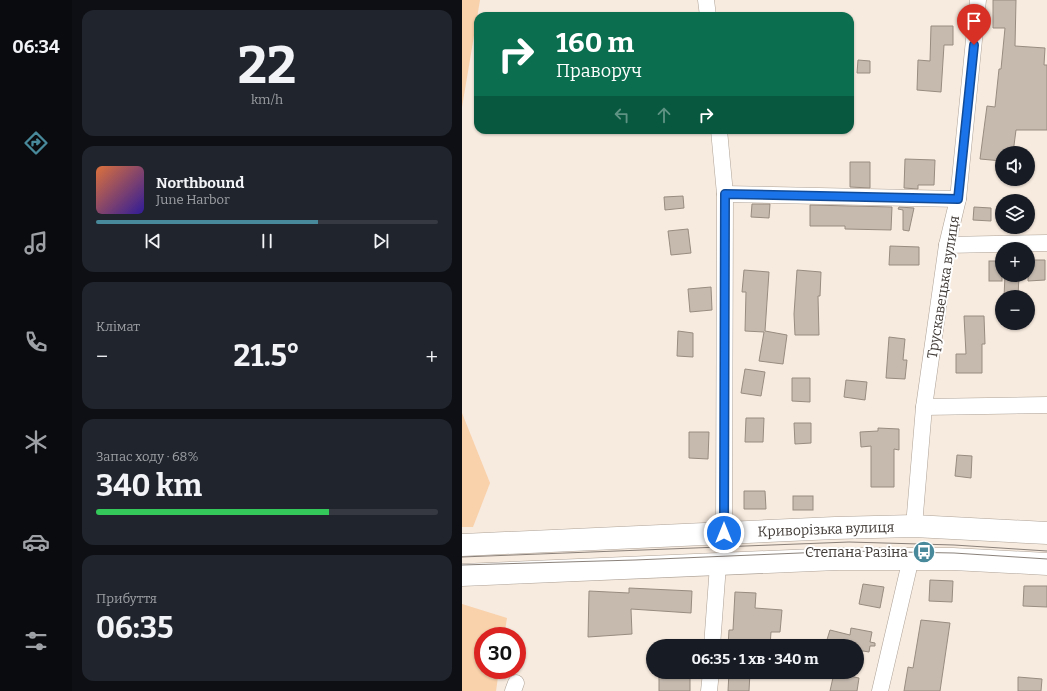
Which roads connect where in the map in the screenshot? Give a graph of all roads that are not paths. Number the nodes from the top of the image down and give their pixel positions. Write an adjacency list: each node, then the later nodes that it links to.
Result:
1 (706, 0): 3 (street)
2 (978, 0): 6 (street, Трускавецька вулиця)
3 (708, 12)
4 (719, 134): 5 (street)
5 (725, 194): 6 (street); 12 (street)
6 (958, 199): 8 (street, Трускавецька вулиця)
7 (1047, 243): 8 (street)
8 (947, 245): 10 (street, Трускавецька вулиця)
9 (1047, 405): 10 (street)
10 (924, 407): 11 (street, Трускавецька вулиця)
11 (914, 526): 12 (main road, Криворізька вулиця); 13 (main road, Криворізька вулиця)
12 (724, 533): 14 (main road, Криворізька вулиця)
13 (1047, 533)
14 (462, 545)
15 (911, 558): 16 (main road); 17 (main road); 22 (street)
16 (1047, 564)
17 (718, 565): 18 (main road); 19 (street)
18 (462, 575)
19 (713, 639)
20 (710, 679): 21 (street)
21 (709, 691)
22 (880, 691)

